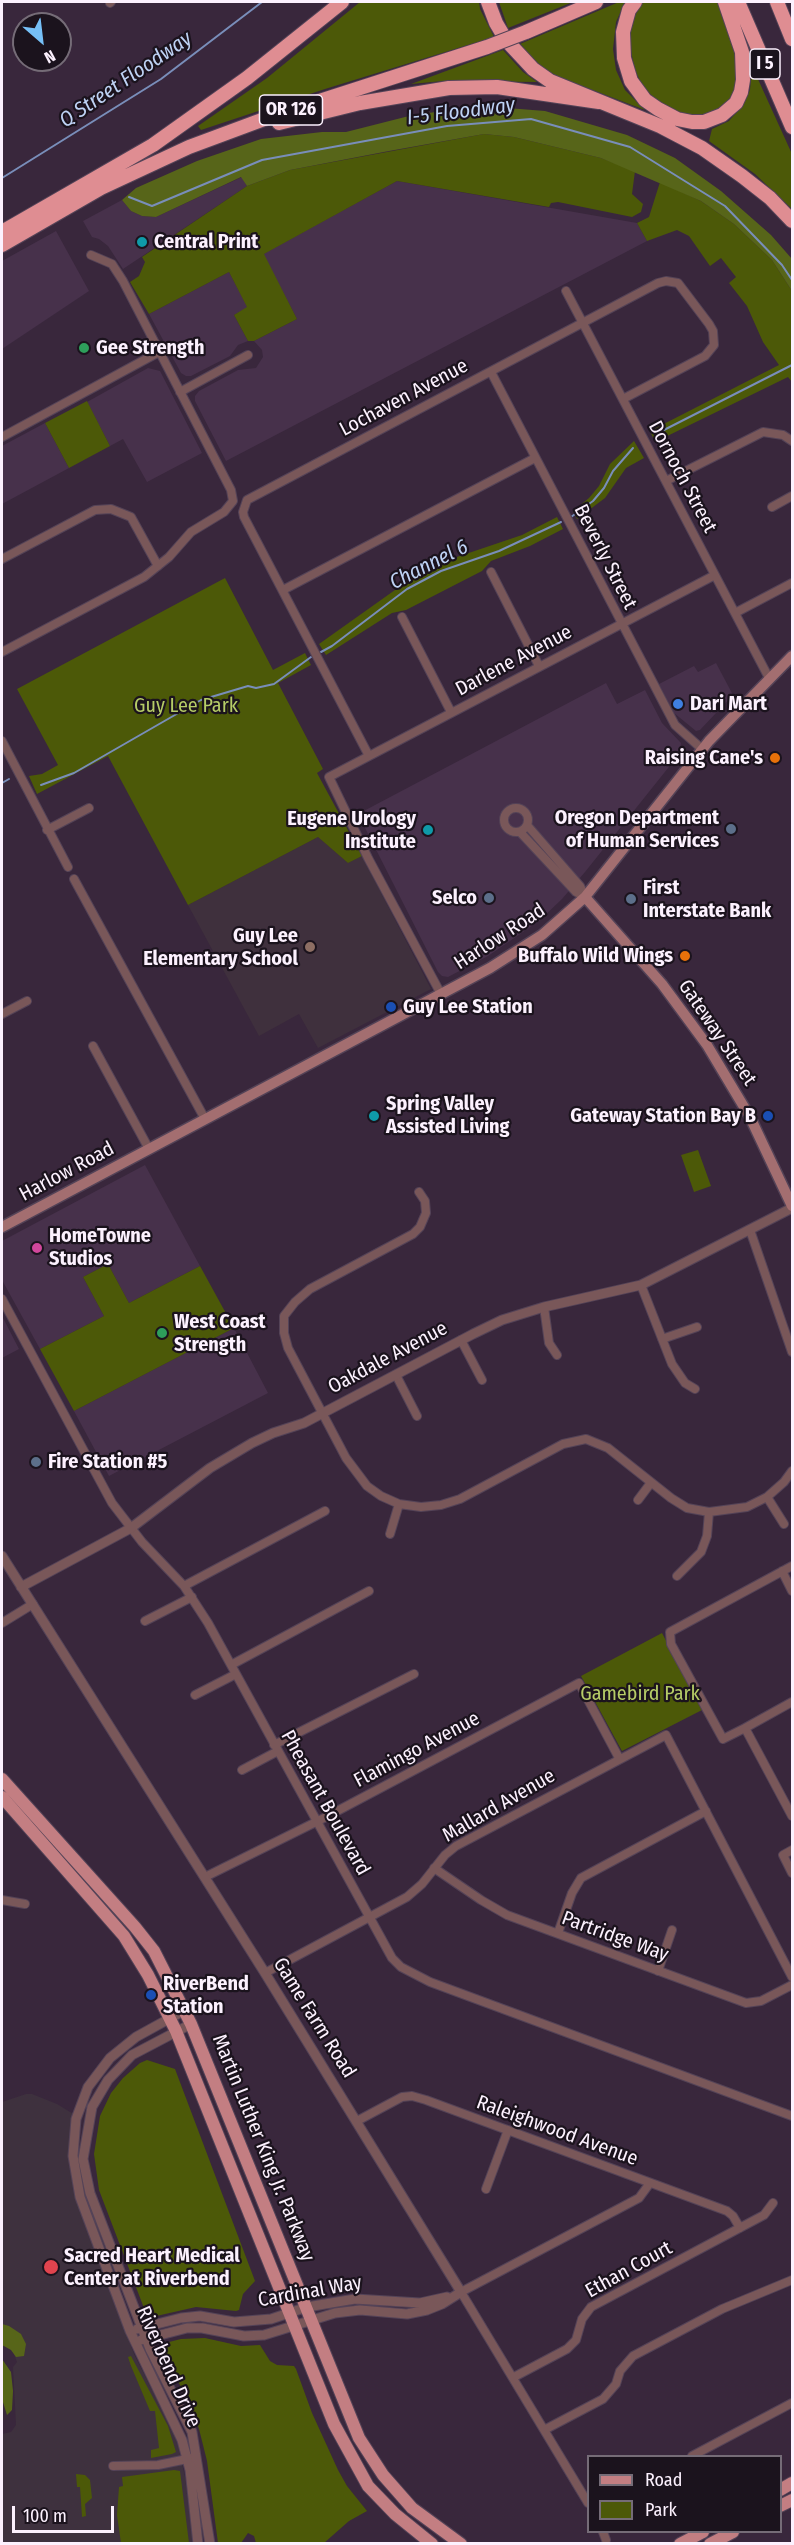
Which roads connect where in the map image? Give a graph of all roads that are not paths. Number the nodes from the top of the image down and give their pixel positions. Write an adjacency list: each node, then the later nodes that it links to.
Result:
1 (342, 2): 13 (highway, OR 126)
2 (488, 2): 9 (highway)
3 (596, 2): 11 (highway, OR 126, bridge)
4 (635, 2): 5 (highway)
5 (725, 2)
6 (738, 2): 10 (highway, I 5)
7 (777, 2): 8 (highway, I 5)
8 (792, 39)
9 (599, 102): 11 (highway); 12 (highway)
10 (792, 127)
11 (189, 147): 14 (highway, OR 126)
12 (792, 221)
13 (2, 232)
14 (2, 245)
15 (91, 255): 18 (street)
16 (566, 291): 17 (street, Dornoch Street)
17 (583, 322): 20 (street, Lochaven Avenue); 22 (street, Dornoch Street); 22 (street, Lochaven Avenue)
18 (159, 352): 21 (street); 23 (street)
19 (248, 355): 21 (street)
20 (491, 372): 25 (street, Beverly Street); 34 (street, Lochaven Avenue)
21 (180, 392): 30 (street)
22 (622, 399): 26 (street, Dornoch Street)
23 (2, 437)
24 (792, 441): 26 (street)
25 (535, 458): 34 (street); 37 (street, Beverly Street)
26 (666, 481): 32 (street, Dornoch Street)
27 (792, 496): 28 (street)
28 (772, 507)
29 (2, 559): 30 (street)
30 (158, 566): 38 (street)
31 (491, 572): 40 (street)
32 (715, 575): 35 (street, Dornoch Street); 37 (street, Darlene Avenue)
33 (792, 583): 35 (street)
34 (283, 590): 45 (street)
35 (735, 613): 41 (street, Dornoch Street)
36 (402, 617): 42 (street)
37 (621, 624): 40 (street, Darlene Avenue); 44 (street, Beverly Street)
38 (2, 652)
39 (792, 656): 41 (main road, Harlow Road)
40 (539, 666): 42 (street, Darlene Avenue)
41 (769, 678): 44 (main road, Harlow Road)
42 (451, 712): 45 (street, Darlene Avenue)
43 (2, 741): 48 (street)
44 (702, 749): 52 (main road, Harlow Road)
45 (369, 756): 53 (street, Darlene Avenue)
46 (89, 808): 48 (street)
47 (527, 825): 49 (street); 49 (street); 52 (street, Gateway Street)
48 (47, 830): 50 (street)
49 (520, 832): 52 (street, Gateway Street)
50 (68, 867)
51 (74, 879): 57 (street)
52 (585, 897): 53 (main road, Harlow Road); 60 (main road, Gateway Street)
53 (441, 994): 57 (main road, Harlow Road)
54 (27, 1001): 55 (street)
55 (2, 1014)
56 (93, 1046): 58 (street)
57 (205, 1119): 58 (main road, Harlow Road)
58 (149, 1149): 61 (main road, Harlow Road)
59 (419, 1192): 74 (street)
60 (792, 1207): 62 (street, Oakdale Avenue)
61 (2, 1227)
62 (750, 1230): 63 (street, Oakdale Avenue); 69 (street)
63 (641, 1285): 65 (street, Oakdale Avenue); 67 (street)
64 (2, 1299): 84 (street, Pheasant Boulevard)
65 (544, 1307): 68 (street, Oakdale Avenue); 70 (street)
66 (697, 1327): 67 (street)
67 (662, 1340): 73 (street)
68 (461, 1341): 71 (street, Oakdale Avenue); 72 (street)
69 (792, 1352)
70 (557, 1355)
71 (396, 1375): 74 (street, Oakdale Avenue); 75 (street)
72 (482, 1380)
73 (695, 1389)
74 (322, 1413): 80 (street); 84 (street, Oakdale Avenue)
75 (417, 1416)
76 (792, 1471): 78 (street)
77 (650, 1484): 79 (street); 80 (street); 82 (street)
78 (767, 1497): 82 (street); 83 (street)
79 (638, 1500)
80 (399, 1504): 85 (street)
81 (325, 1511): 90 (street)
82 (709, 1512): 89 (street)
83 (784, 1524)
84 (131, 1528): 90 (street, Pheasant Boulevard); 91 (street, Oakdale Avenue)
85 (390, 1534)
86 (2, 1556): 91 (street, Game Farm Road)
87 (792, 1566): 88 (street)
88 (782, 1571): 92 (street); 103 (street)
89 (677, 1576)
90 (184, 1586): 94 (street, Pheasant Boulevard)
91 (21, 1587): 95 (street, Game Farm Road)
92 (792, 1591)
93 (369, 1592): 98 (street)
94 (192, 1597): 96 (street); 98 (street, Pheasant Boulevard)
95 (33, 1604): 97 (street); 115 (street, Game Farm Road)
96 (145, 1621)
97 (2, 1623)
98 (231, 1665): 99 (street, Pheasant Boulevard)
99 (236, 1674): 101 (street); 104 (street, Pheasant Boulevard)
100 (414, 1674): 104 (street)
101 (195, 1695)
102 (792, 1702): 103 (street)
103 (745, 1728): 110 (street)
104 (276, 1748): 106 (street); 111 (street, Pheasant Boulevard)
105 (619, 1758): 109 (street, Mallard Avenue); 111 (street, Flamingo Avenue); 113 (street, Mallard Avenue)
106 (243, 1770)
107 (2, 1779): 125 (main road, Martin Luther King Jr. Parkway)
108 (2, 1797): 126 (main road, Martin Luther King Jr. Parkway)
109 (706, 1811): 120 (street); 123 (street)
110 (792, 1816)
111 (316, 1820): 115 (street, Flamingo Avenue); 118 (street, Pheasant Boulevard)
112 (792, 1850): 114 (street)
113 (434, 1868): 118 (street, Mallard Avenue); 120 (street, Partridge Way)
114 (792, 1873)
115 (205, 1877): 122 (street, Game Farm Road)
116 (2, 1900): 117 (street)
117 (25, 1904)
118 (369, 1918): 122 (street, Mallard Avenue); 129 (street, Pheasant Boulevard)
119 (672, 1930): 121 (street)
120 (558, 1933): 121 (street, Partridge Way)
121 (658, 1971): 124 (street, Partridge Way)
122 (265, 1973): 130 (street, Game Farm Road)
123 (792, 1977)
124 (792, 1986)
125 (185, 2010): 126 (street, Riverbend Drive); 127 (main road, Martin Luther King Jr. Parkway)
126 (169, 2017): 128 (main road, Martin Luther King Jr. Parkway); 143 (street, Riverbend Drive)
127 (191, 2024): 128 (street, Riverbend Drive); 138 (main road, Martin Luther King Jr. Parkway)
128 (176, 2031): 139 (main road, Martin Luther King Jr. Parkway); 141 (street, Riverbend Drive)
129 (792, 2116)
130 (357, 2121): 131 (street, Raleighwood Avenue); 137 (street, Game Farm Road)
131 (508, 2130): 132 (street, Raleighwood Avenue); 133 (street)
132 (650, 2183): 135 (street, Raleighwood Avenue); 137 (street, Cardinal Way)
133 (486, 2189)
134 (773, 2203): 135 (street, Ethan Court)
135 (740, 2229): 146 (street, Ethan Court)
136 (792, 2280): 148 (street)
137 (461, 2292): 138 (street, Cardinal Way); 140 (street, Cardinal Way); 146 (street, Game Farm Road)
138 (307, 2307): 139 (street, Cardinal Way); 140 (main road, Martin Luther King Jr. Parkway)
139 (289, 2314): 141 (street, Cardinal Way); 142 (main road, Martin Luther King Jr. Parkway)
140 (313, 2321): 142 (street, Cardinal Way); 159 (main road, Martin Luther King Jr. Parkway)
141 (142, 2327): 143 (street, Cardinal Way); 144 (street, Riverbend Drive)
142 (294, 2327): 144 (street, Cardinal Way); 158 (main road, Martin Luther King Jr. Parkway)
143 (130, 2331): 145 (street, Riverbend Drive)
144 (146, 2338): 145 (street, Cardinal Way); 150 (street, Riverbend Drive)
145 (134, 2342): 151 (street, Riverbend Drive)
146 (514, 2377): 148 (street, Game Farm Road)
147 (792, 2403): 149 (street)
148 (546, 2429): 153 (street, Game Farm Road)
149 (696, 2455)
150 (197, 2457): 151 (street); 157 (street, Riverbend Drive)
151 (187, 2459): 152 (street); 156 (street, Riverbend Drive)
152 (113, 2466)
153 (587, 2501)
154 (701, 2533): 160 (main road)
155 (731, 2533): 161 (main road)
156 (198, 2544)
157 (210, 2544)
158 (432, 2544)
159 (461, 2544)
160 (680, 2544)
161 (710, 2544)

